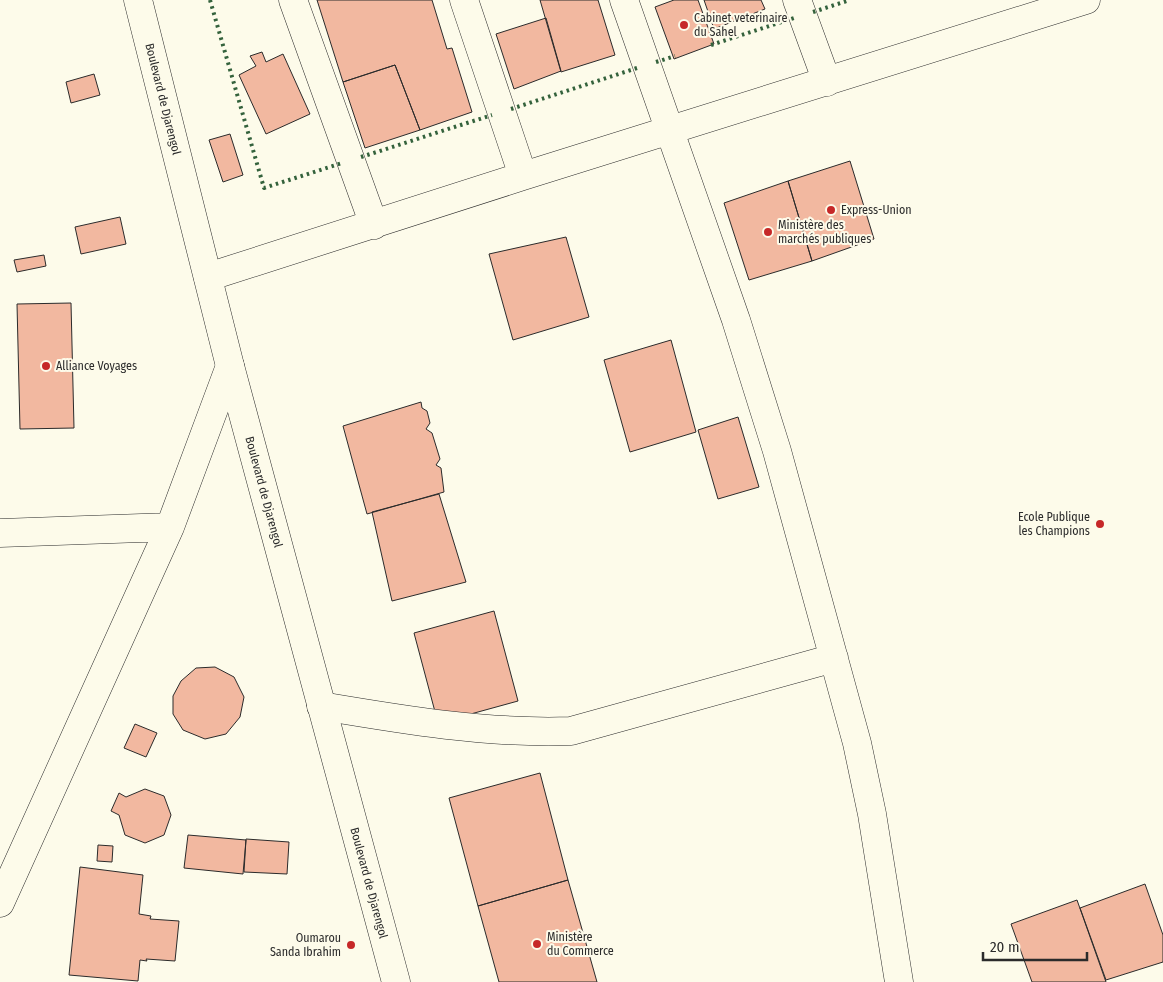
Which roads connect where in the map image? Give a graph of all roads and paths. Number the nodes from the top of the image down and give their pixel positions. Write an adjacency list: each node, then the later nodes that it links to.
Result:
1 (138, 0): 12 (street, Boulevard de Djarengol)
2 (293, 0): 11 (street)
3 (464, 0): 10 (street)
4 (624, 0): 9 (street)
5 (797, 0): 8 (street)
6 (1086, 0): 7 (street)
7 (1050, 6): 8 (street)
8 (826, 82): 9 (street)
9 (669, 132): 10 (street); 16 (street)
10 (523, 176): 11 (street)
11 (374, 225): 12 (street)
12 (208, 277): 13 (street, Boulevard de Djarengol)
13 (230, 366): 14 (street); 17 (street, Boulevard de Djarengol)
14 (170, 527): 15 (street); 18 (street)
15 (0, 533)
16 (834, 658): 17 (street); 20 (street)
17 (321, 706): 19 (street, Boulevard de Djarengol)
18 (0, 903)
19 (396, 982)
20 (899, 982)

